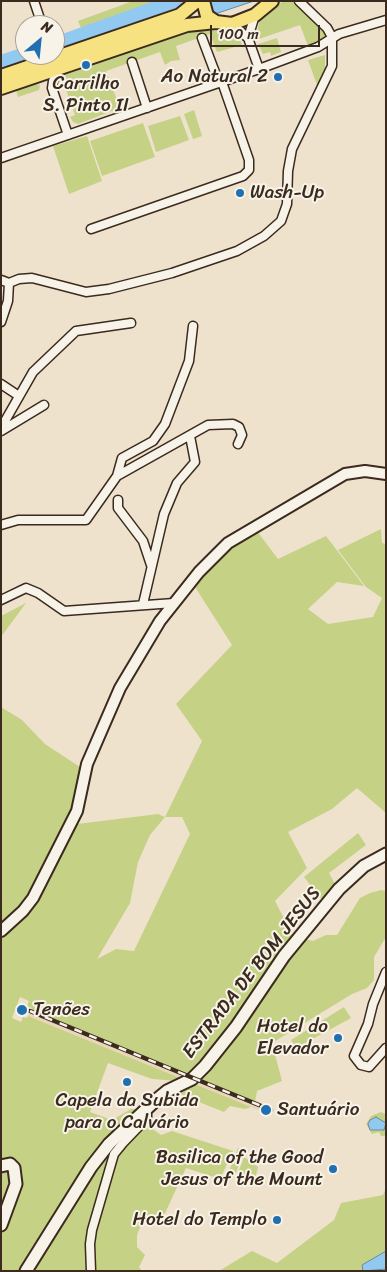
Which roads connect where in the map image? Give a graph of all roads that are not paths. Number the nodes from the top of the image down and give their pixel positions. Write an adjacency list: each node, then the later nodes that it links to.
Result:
1 (34, 1): 7 (street)
2 (197, 1): 17 (main road)
3 (203, 1): 9 (main road)
4 (272, 1): 6 (main road)
5 (299, 1): 11 (street)
6 (260, 9): 10 (main road); 13 (street)
7 (39, 15)
8 (386, 20): 11 (street)
9 (216, 22): 10 (main road); 15 (main road)
10 (232, 24): 13 (street)
11 (332, 37): 16 (street); 26 (street)
12 (202, 38): 19 (street)
13 (248, 38): 16 (street)
14 (132, 62): 22 (street)
15 (58, 69): 18 (main road); 21 (street)
16 (259, 69): 19 (street)
17 (1, 76)
18 (35, 77): 20 (main road); 21 (street)
19 (221, 82): 22 (street); 25 (street)
20 (1, 88)
21 (52, 88): 23 (street)
22 (147, 108): 23 (street)
23 (68, 135): 24 (street)
24 (1, 158)
25 (91, 229)
26 (5, 281): 27 (street)
27 (1, 322)
28 (132, 323): 31 (street)
29 (193, 326): 37 (street)
30 (1, 384): 31 (street)
31 (19, 396): 33 (street)
32 (44, 405): 33 (street)
33 (1, 430)
34 (190, 436): 35 (street); 37 (street); 40 (street)
35 (238, 444)
36 (386, 474): 42 (street)
37 (117, 476): 39 (street)
38 (118, 500): 40 (street)
39 (1, 525)
40 (152, 567): 43 (street)
41 (1, 600): 43 (street)
42 (174, 602): 43 (street); 45 (street)
43 (143, 604)
44 (386, 854): 48 (main road, ESTRADA DE BOM JESUS)
45 (1, 932)
46 (386, 972): 47 (street)
47 (386, 1048)
48 (144, 1111): 51 (main road, ESTRADA DE BOM JESUS); 52 (street, ESTRADA DE BOM JESUS)
49 (1, 1166): 50 (main road)
50 (1, 1225)
51 (26, 1271)
52 (91, 1271)

